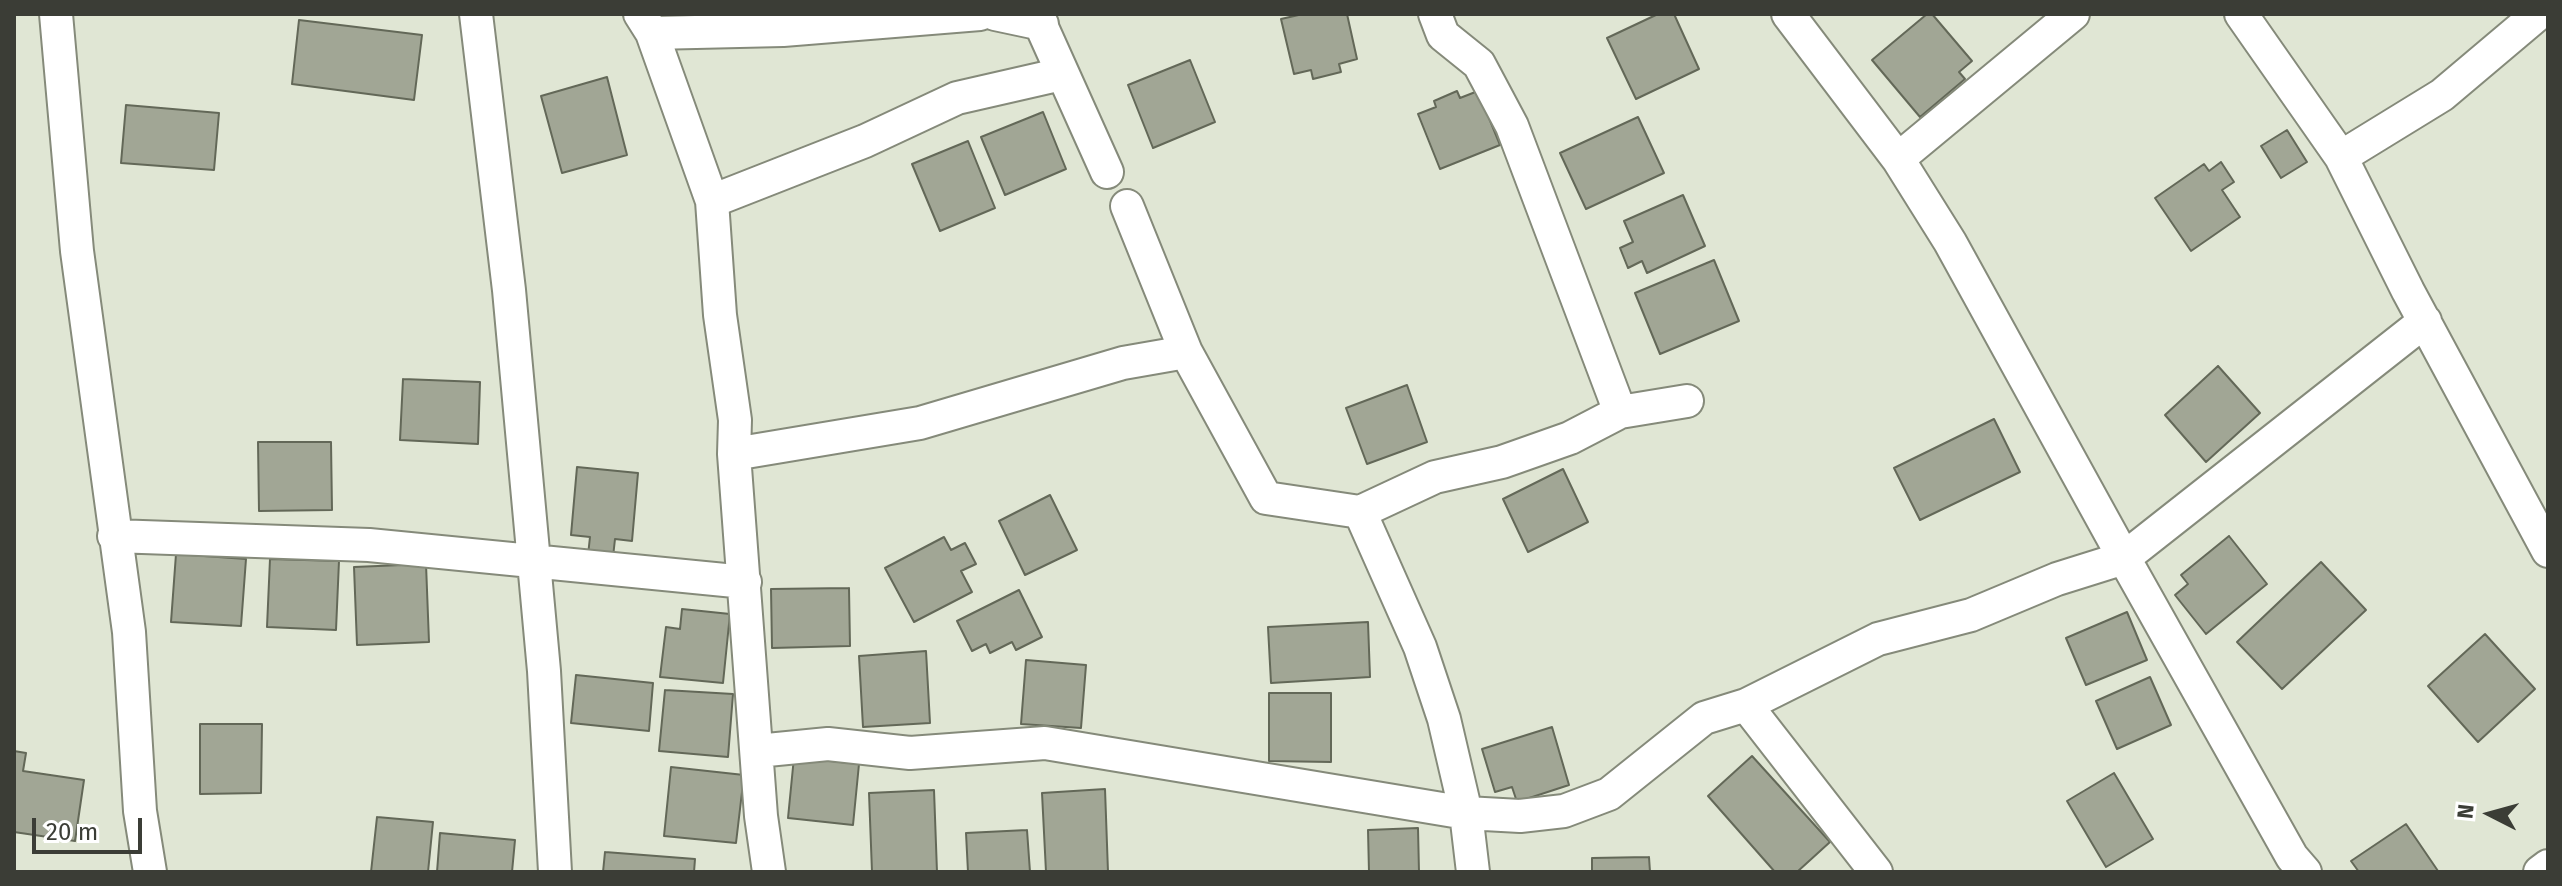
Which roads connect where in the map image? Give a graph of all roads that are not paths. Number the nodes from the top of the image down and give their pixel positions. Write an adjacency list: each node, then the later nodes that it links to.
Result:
1 (56, 14): 24 (street)
2 (476, 14): 27 (street)
3 (980, 14): 11 (street)
4 (995, 14): 10 (street)
5 (1435, 14): 21 (street)
6 (1788, 14): 14 (street)
7 (2073, 14): 14 (street)
8 (2241, 14): 13 (street)
9 (2538, 14): 13 (street)
10 (1039, 19): 12 (street)
11 (646, 24): 16 (street)
12 (1062, 74): 15 (street); 16 (street)
13 (2341, 157): 18 (street)
14 (1898, 159): 26 (street)
15 (1107, 172)
16 (712, 201): 22 (street)
17 (1127, 206): 19 (street)
18 (2425, 321): 25 (street); 26 (street)
19 (1186, 352): 22 (street); 23 (street)
20 (1687, 401): 21 (street)
21 (1620, 412): 23 (street)
22 (734, 454): 28 (street)
23 (1360, 512): 31 (street)
24 (114, 536): 27 (street); 34 (street)
25 (2548, 551)
26 (2124, 558): 29 (street); 33 (street)
27 (532, 561): 28 (street); 35 (street)
28 (745, 582): 30 (street)
29 (1746, 705): 31 (street); 38 (street)
30 (757, 751): 31 (street); 36 (street)
31 (1466, 813): 37 (street)
32 (2548, 866): 39 (street)
33 (2289, 867)
34 (150, 872)
35 (555, 872)
36 (769, 872)
37 (1473, 872)
38 (1876, 872)
39 (2540, 872)

